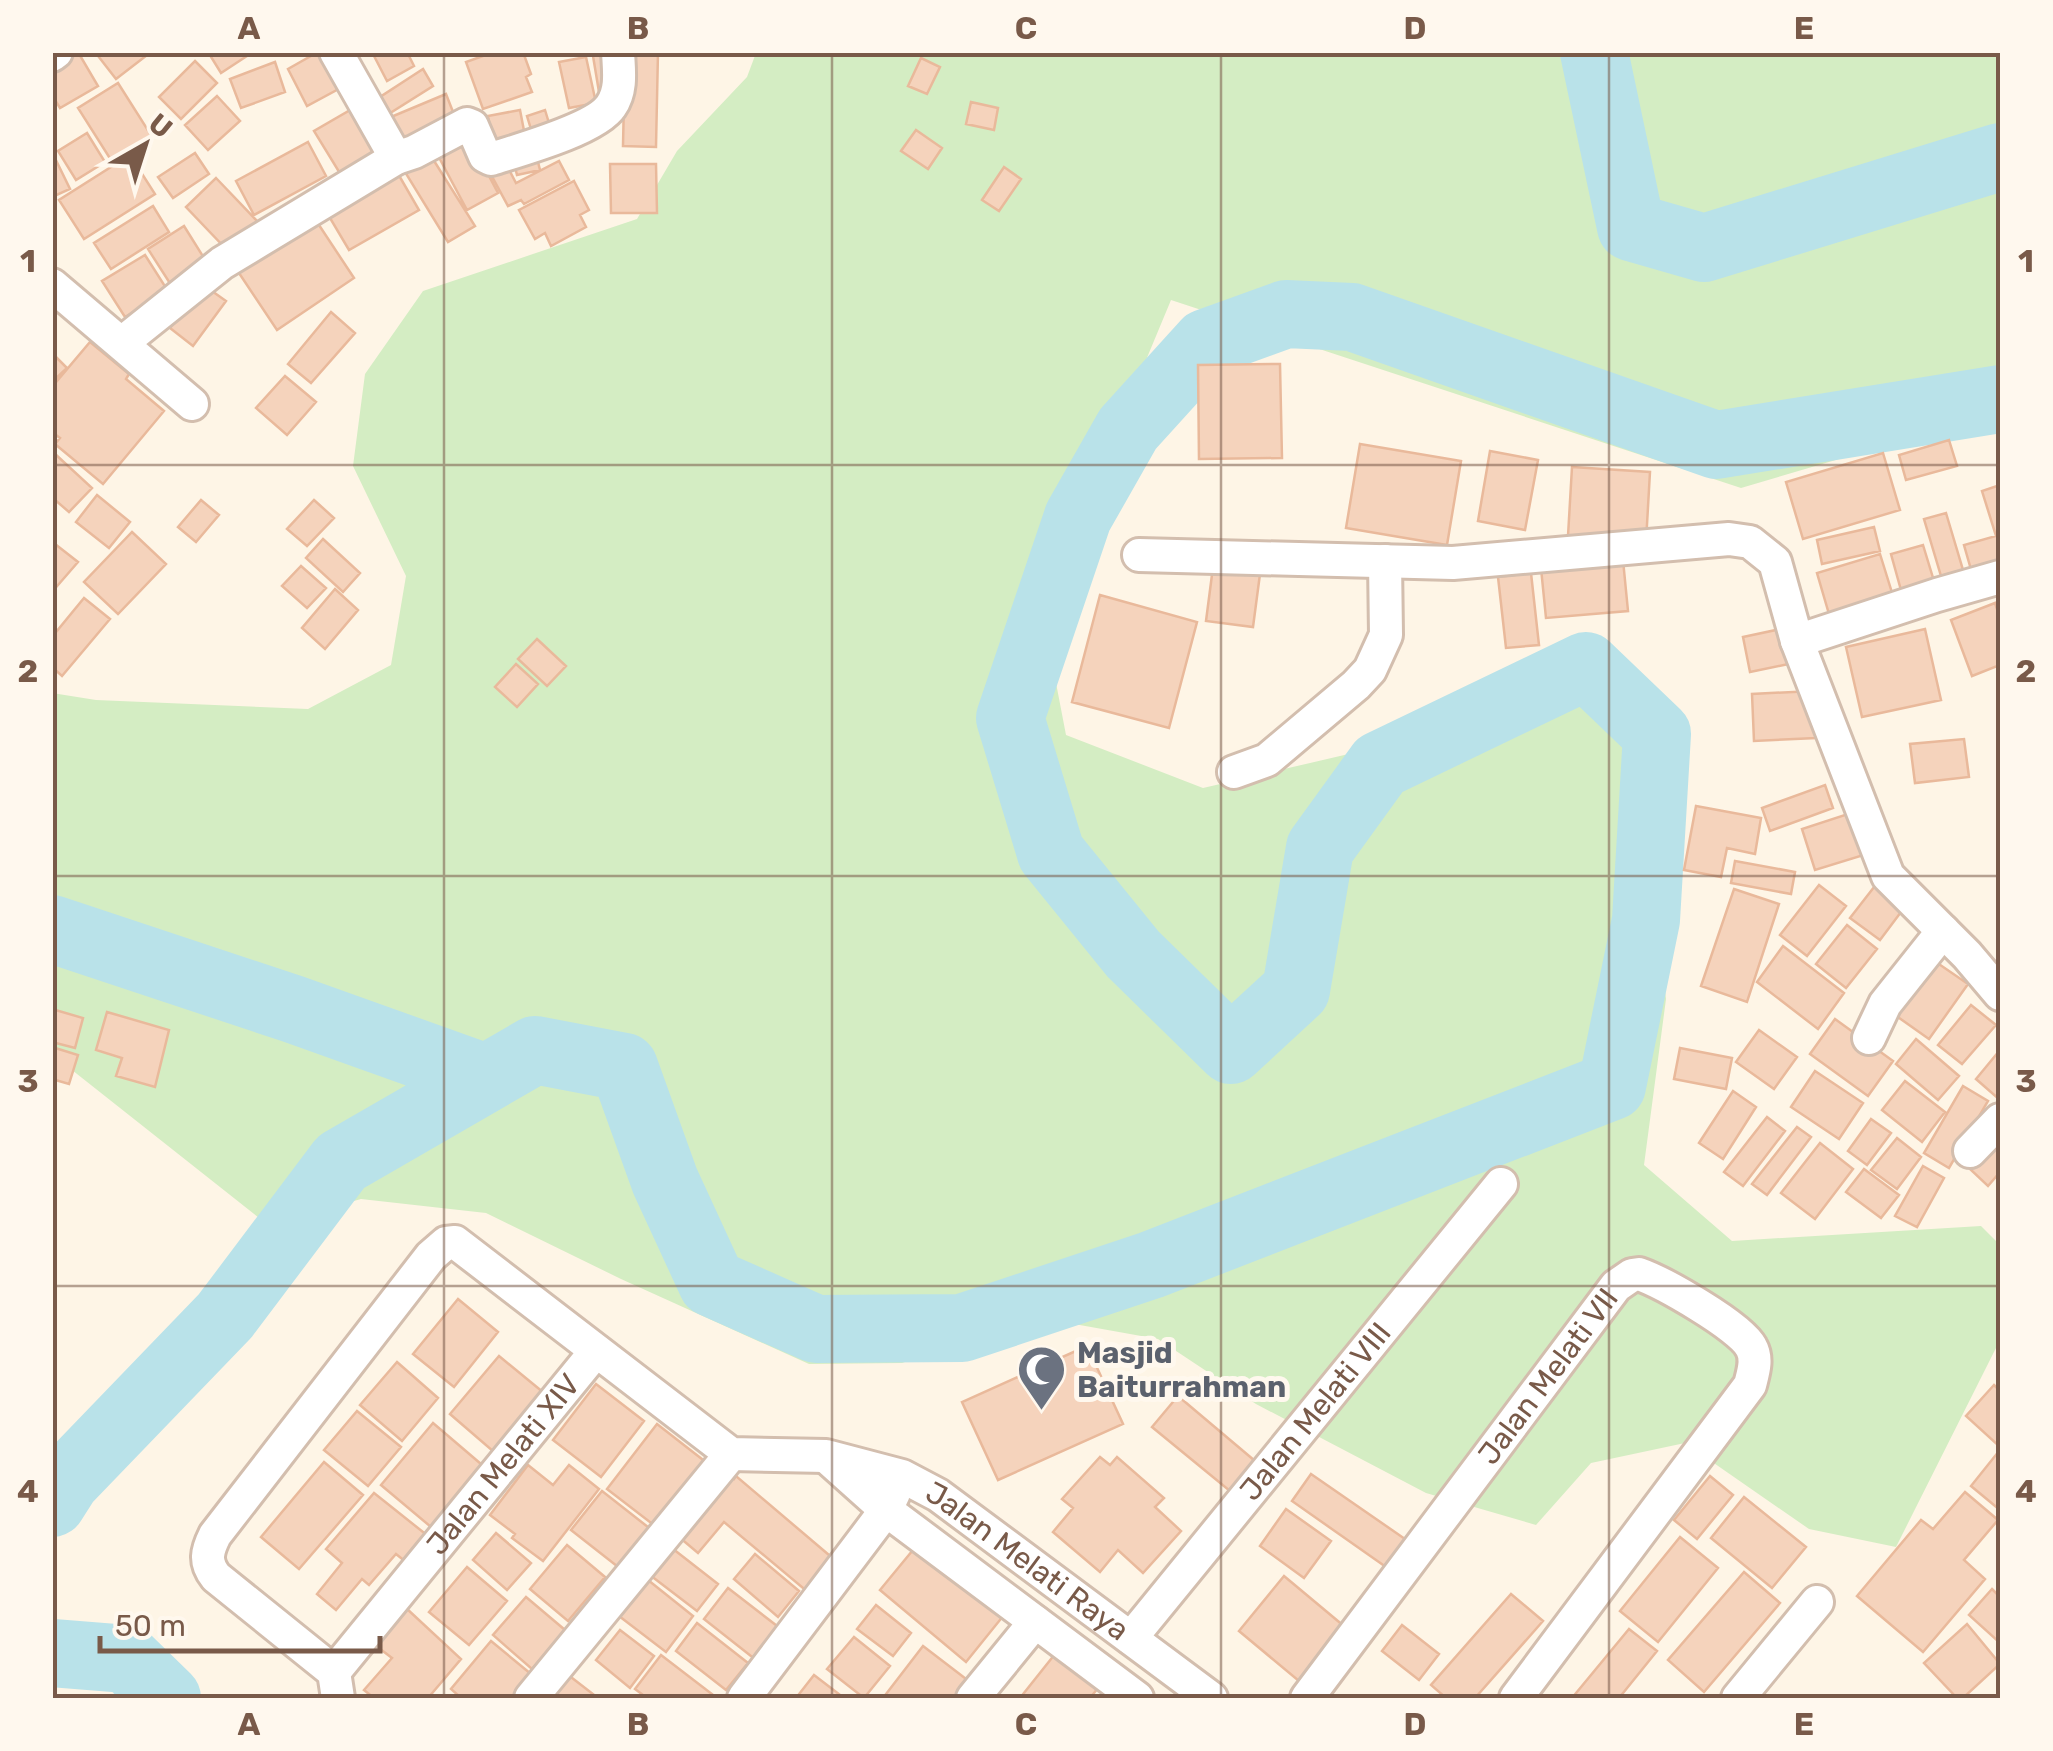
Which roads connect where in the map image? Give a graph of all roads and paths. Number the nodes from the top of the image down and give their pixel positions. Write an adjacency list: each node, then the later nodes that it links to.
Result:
1 (336, 52): 3 (street)
2 (618, 52): 3 (street)
3 (396, 158): 5 (street)
4 (52, 285): 5 (street)
5 (122, 343): 6 (street)
6 (192, 404)
7 (1139, 555): 8 (street)
8 (1385, 561): 10 (street); 11 (street)
9 (2000, 578): 10 (street)
10 (1797, 641): 12 (street)
11 (1234, 772)
12 (1943, 932): 13 (street); 14 (street)
13 (2000, 994)
14 (1869, 1038)
15 (2000, 1120): 16 (street)
16 (1970, 1152)
17 (1501, 1184): 25 (street, Jalan Melati VIII)
18 (596, 1351): 19 (street); 26 (street, Jalan Melati XIV); 26 (street)
19 (730, 1454): 20 (street, Jalan Melati Raya); 27 (street)
20 (826, 1456): 21 (street, Jalan Melati Raya); 22 (street, Jalan Melati Raya)
21 (902, 1476): 22 (street); 25 (street, Jalan Melati Raya)
22 (886, 1510): 24 (street, Jalan Melati Raya); 28 (street)
23 (1816, 1602): 34 (street)
24 (1035, 1622): 29 (street); 30 (street, Jalan Melati Raya)
25 (1131, 1638): 31 (street, Jalan Melati Raya)
26 (336, 1685)
27 (531, 1698)
28 (744, 1698)
29 (973, 1698)
30 (1137, 1698)
31 (1211, 1698)
32 (1308, 1698): 33 (street, Jalan Melati VII)
33 (1516, 1698)
34 (1738, 1698)

